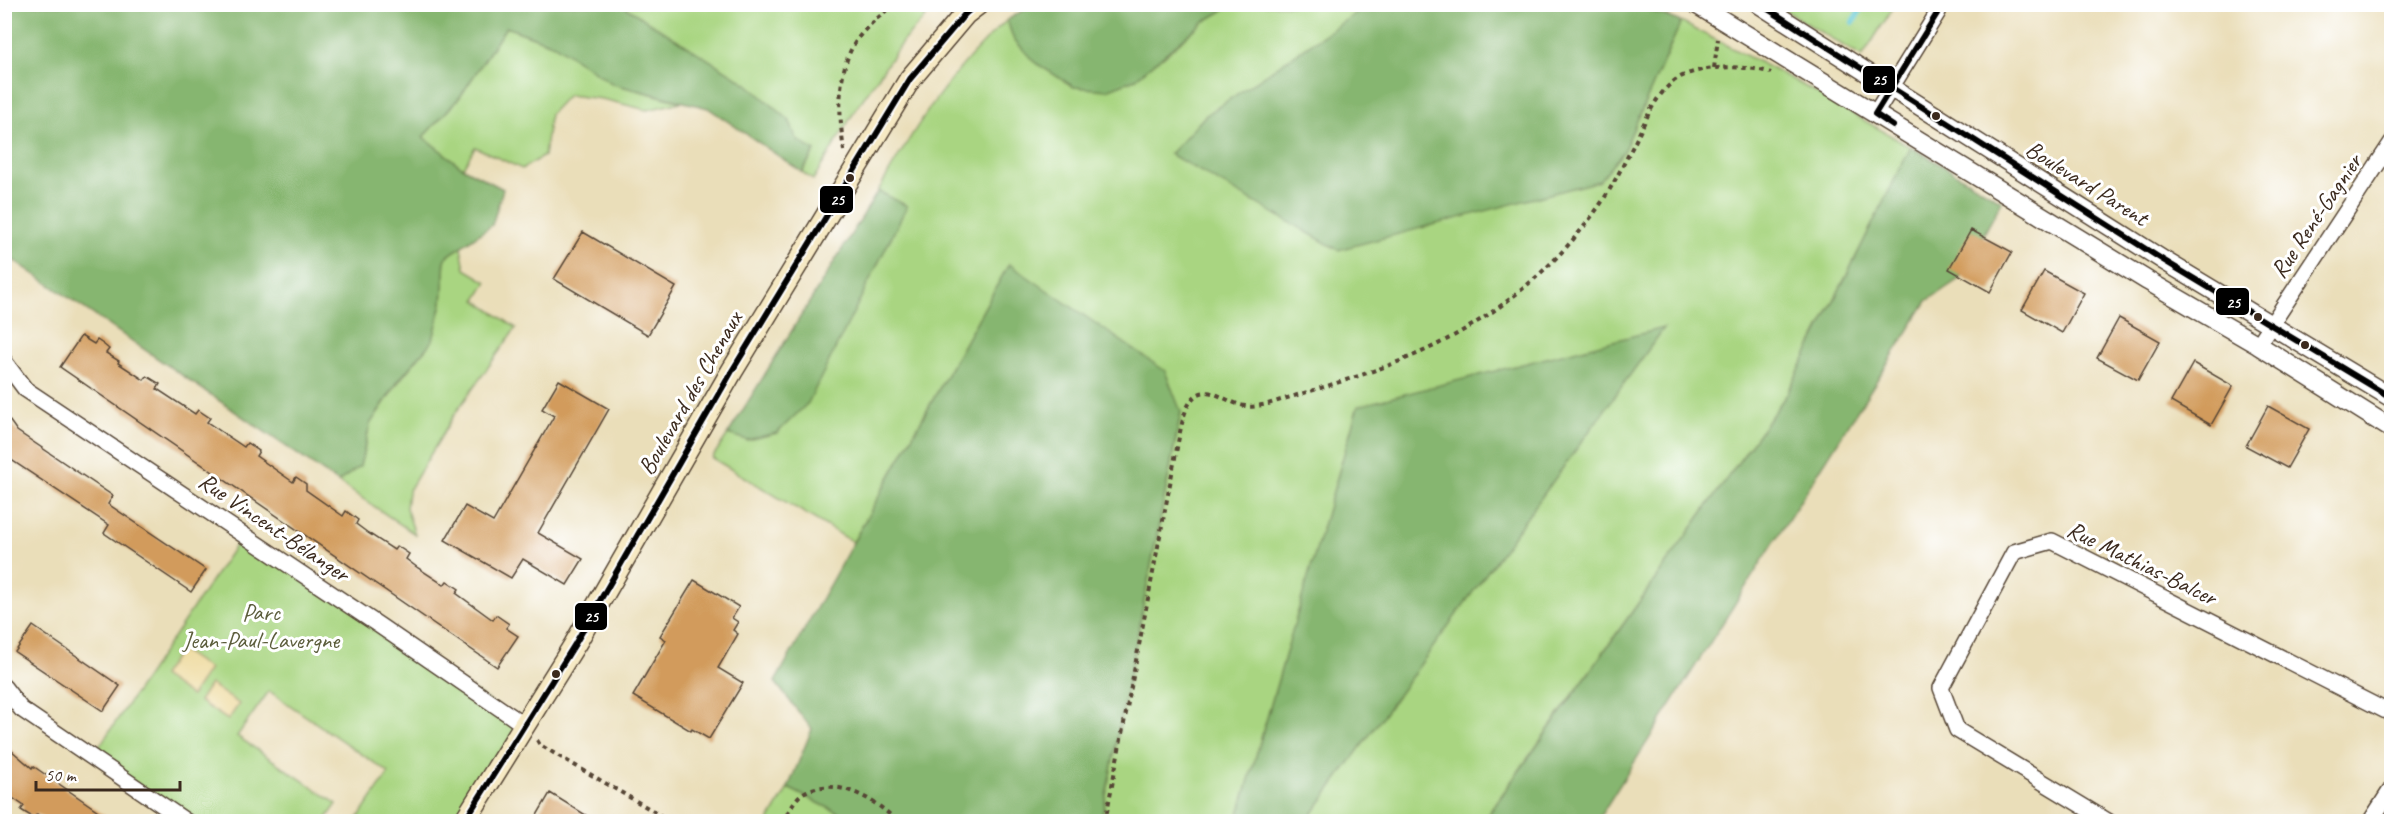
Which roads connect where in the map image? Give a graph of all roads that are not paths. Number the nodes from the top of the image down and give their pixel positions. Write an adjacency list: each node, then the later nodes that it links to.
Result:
1 (978, 4): 15 (main road, Boulevard des Chenaux)
2 (1696, 4): 6 (street)
3 (1759, 4): 5 (street, Boulevard Parent)
4 (1940, 4): 5 (street)
5 (1891, 88): 6 (street); 8 (street, Boulevard Parent)
6 (1875, 114): 9 (street)
7 (2391, 142): 8 (street, Rue René-Gagnier)
8 (2271, 325): 9 (street, Rue René-Gagnier); 11 (street, Boulevard Parent)
9 (2258, 345): 12 (street)
10 (4, 361): 15 (street, Rue Vincent-Bélanger)
11 (2391, 398)
12 (2391, 429)
13 (4, 687): 17 (street)
14 (2391, 714): 19 (street, Rue Mathias-Balcer)
15 (524, 726): 18 (main road, Boulevard des Chenaux)
16 (2391, 788): 20 (street)
17 (187, 822)
18 (464, 822)
19 (2109, 822)
20 (2370, 822)

